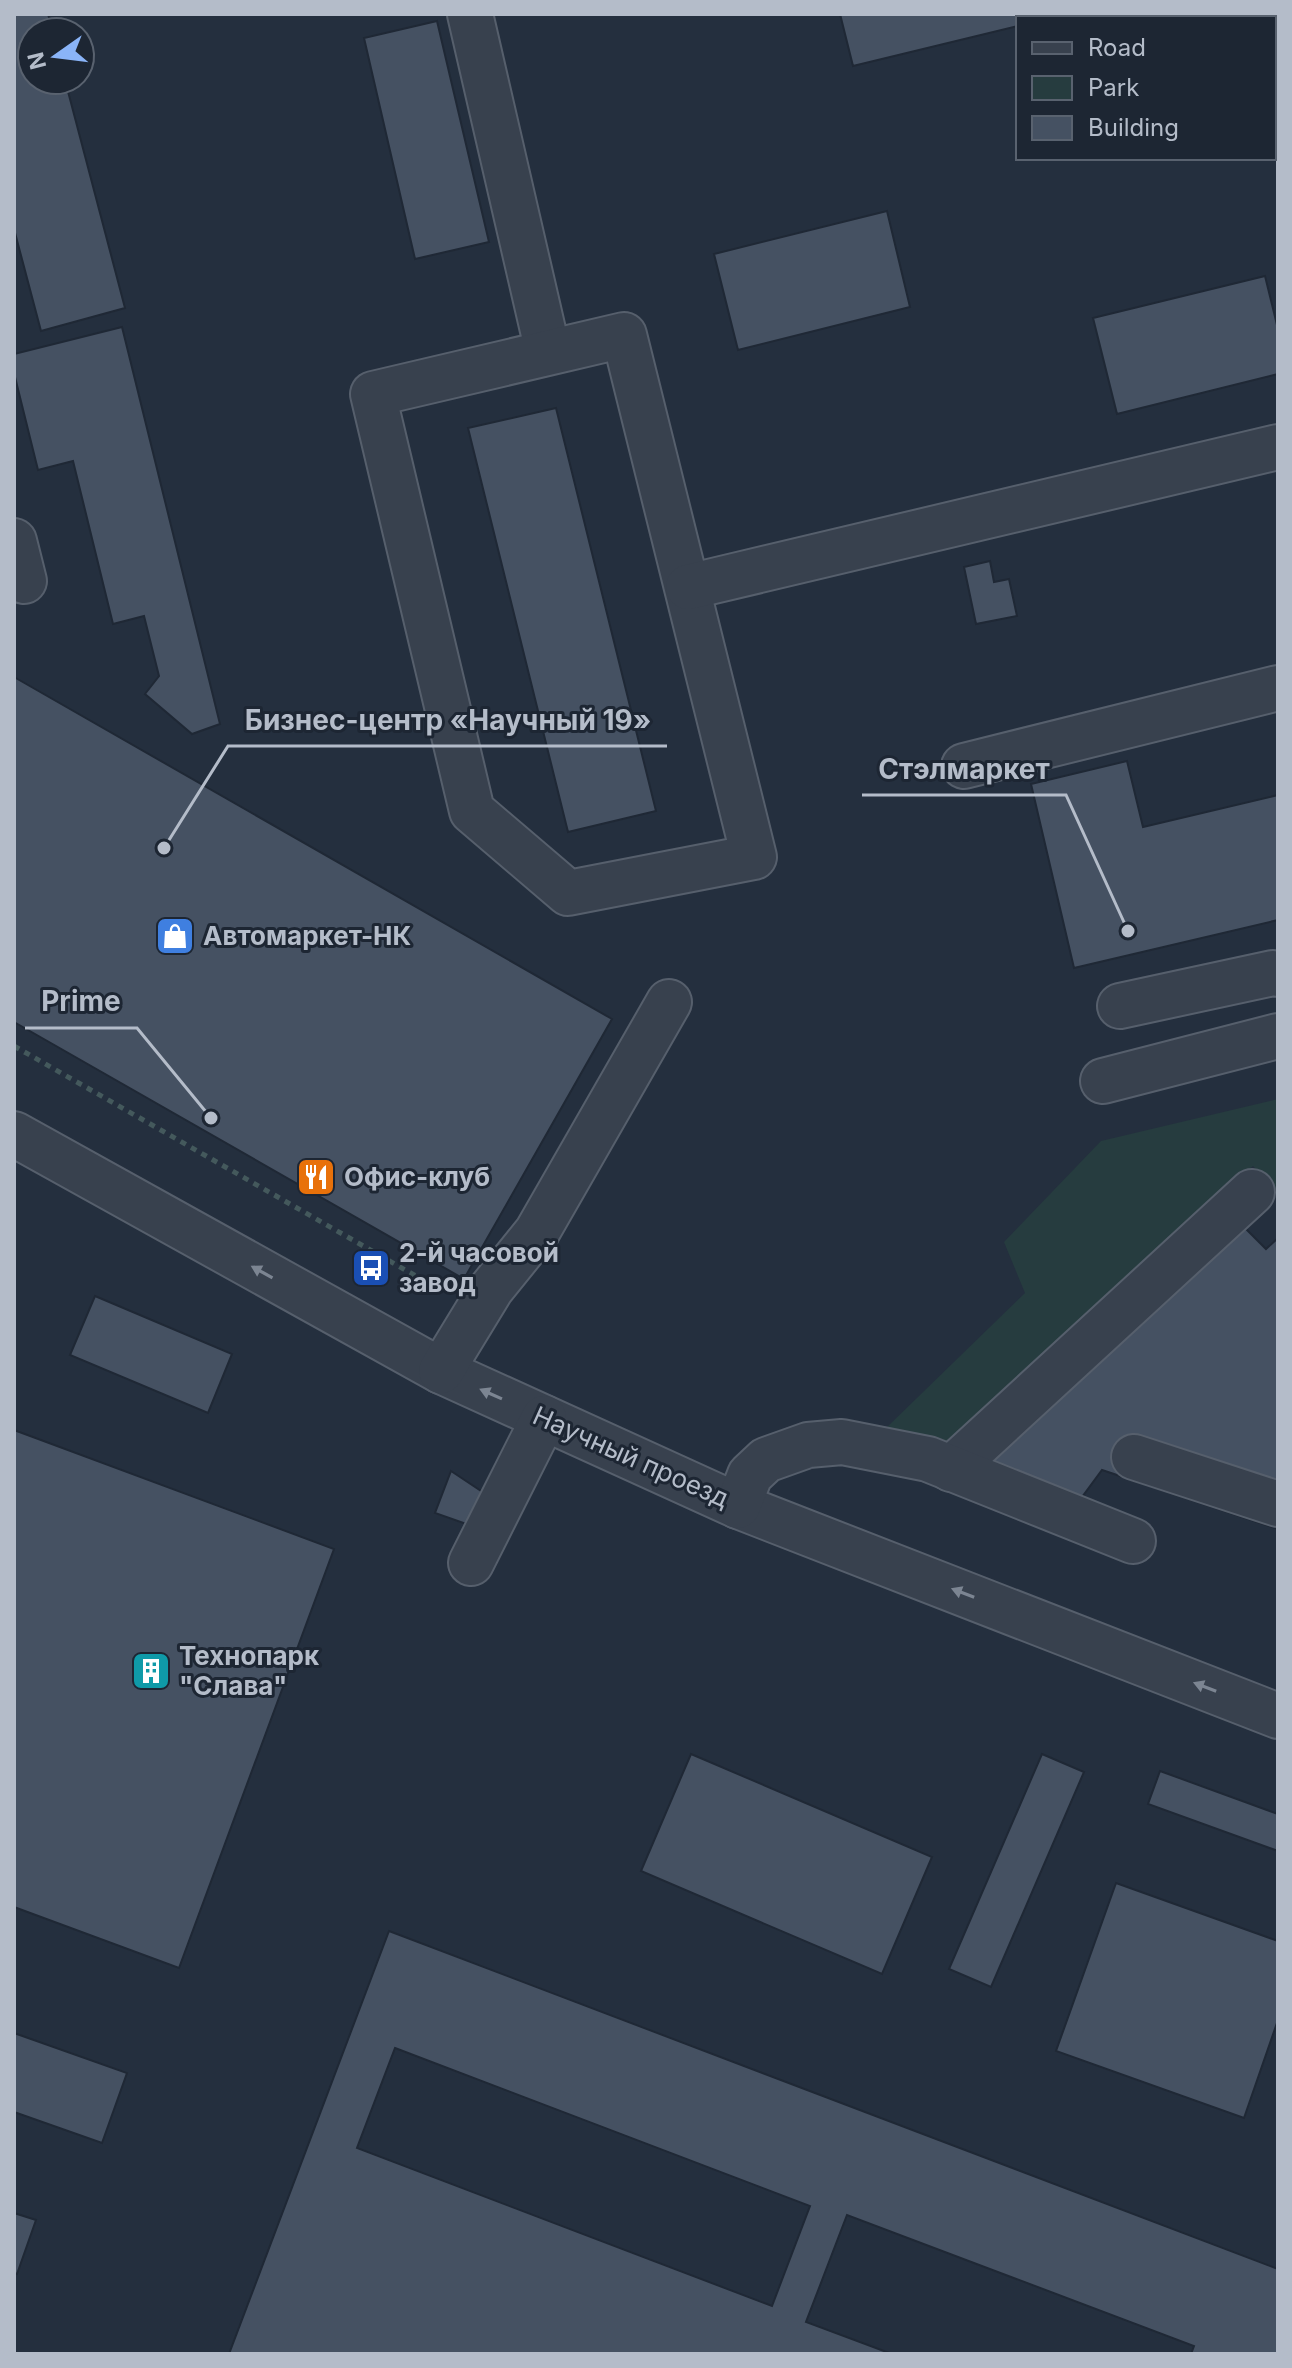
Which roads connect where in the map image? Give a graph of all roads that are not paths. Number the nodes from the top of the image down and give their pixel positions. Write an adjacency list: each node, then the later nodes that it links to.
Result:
1 (470, 14): 2 (street)
2 (548, 352): 4 (street); 4 (street)
3 (1278, 447): 4 (street)
4 (688, 587)
5 (1278, 688): 6 (street)
6 (964, 766)
7 (1278, 974): 9 (street)
8 (669, 1002): 14 (street)
9 (1120, 1006)
10 (1278, 1036): 11 (street)
11 (1103, 1081)
12 (14, 1134): 14 (street, Научный проезд, one-way to 12)
13 (1252, 1192): 17 (street)
14 (441, 1371): 15 (street, Научный проезд, one-way to 14)
15 (544, 1418): 19 (street, Научный проезд); 21 (street)
16 (1134, 1457): 18 (street)
17 (951, 1469): 19 (street); 20 (street)
18 (1278, 1504)
19 (738, 1506): 22 (street, Научный проезд, one-way to 19)
20 (1133, 1541)
21 (471, 1563)
22 (1278, 1716)

